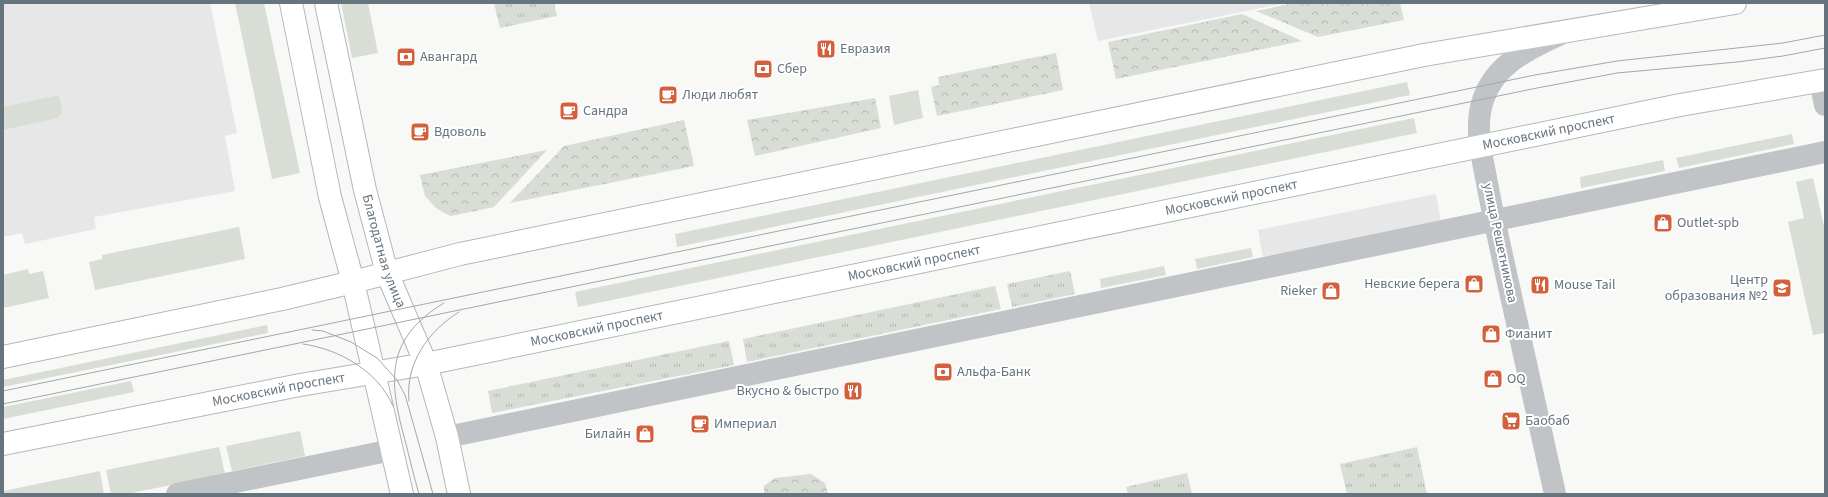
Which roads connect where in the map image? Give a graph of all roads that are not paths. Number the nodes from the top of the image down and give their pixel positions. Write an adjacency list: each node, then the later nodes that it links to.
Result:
1 (291, 3): 11 (main road)
2 (326, 3): 10 (main road, Благодатная улица)
3 (1735, 3): 4 (main road)
4 (1565, 32): 7 (street, улица Решетникова); 10 (main road)
5 (1822, 80): 6 (street); 7 (main road, Московский проспект)
6 (1825, 105)
7 (1480, 146): 9 (street, улица Решетникова); 13 (main road, Московский проспект)
8 (1825, 152): 9 (street)
9 (1494, 221): 15 (street); 21 (street, улица Решетникова)
10 (387, 273): 11 (main road); 13 (main road, Благодатная улица)
11 (353, 282): 12 (main road); 14 (main road)
12 (3, 357)
13 (426, 364): 14 (main road, Московский проспект); 15 (main road, Благодатная улица)
14 (374, 373): 16 (main road, Московский проспект); 17 (main road)
15 (447, 437): 20 (main road, Благодатная улица)
16 (3, 444)
17 (392, 450): 18 (street); 19 (main road)
18 (177, 494)
19 (402, 494)
20 (459, 494)
21 (1555, 494)

